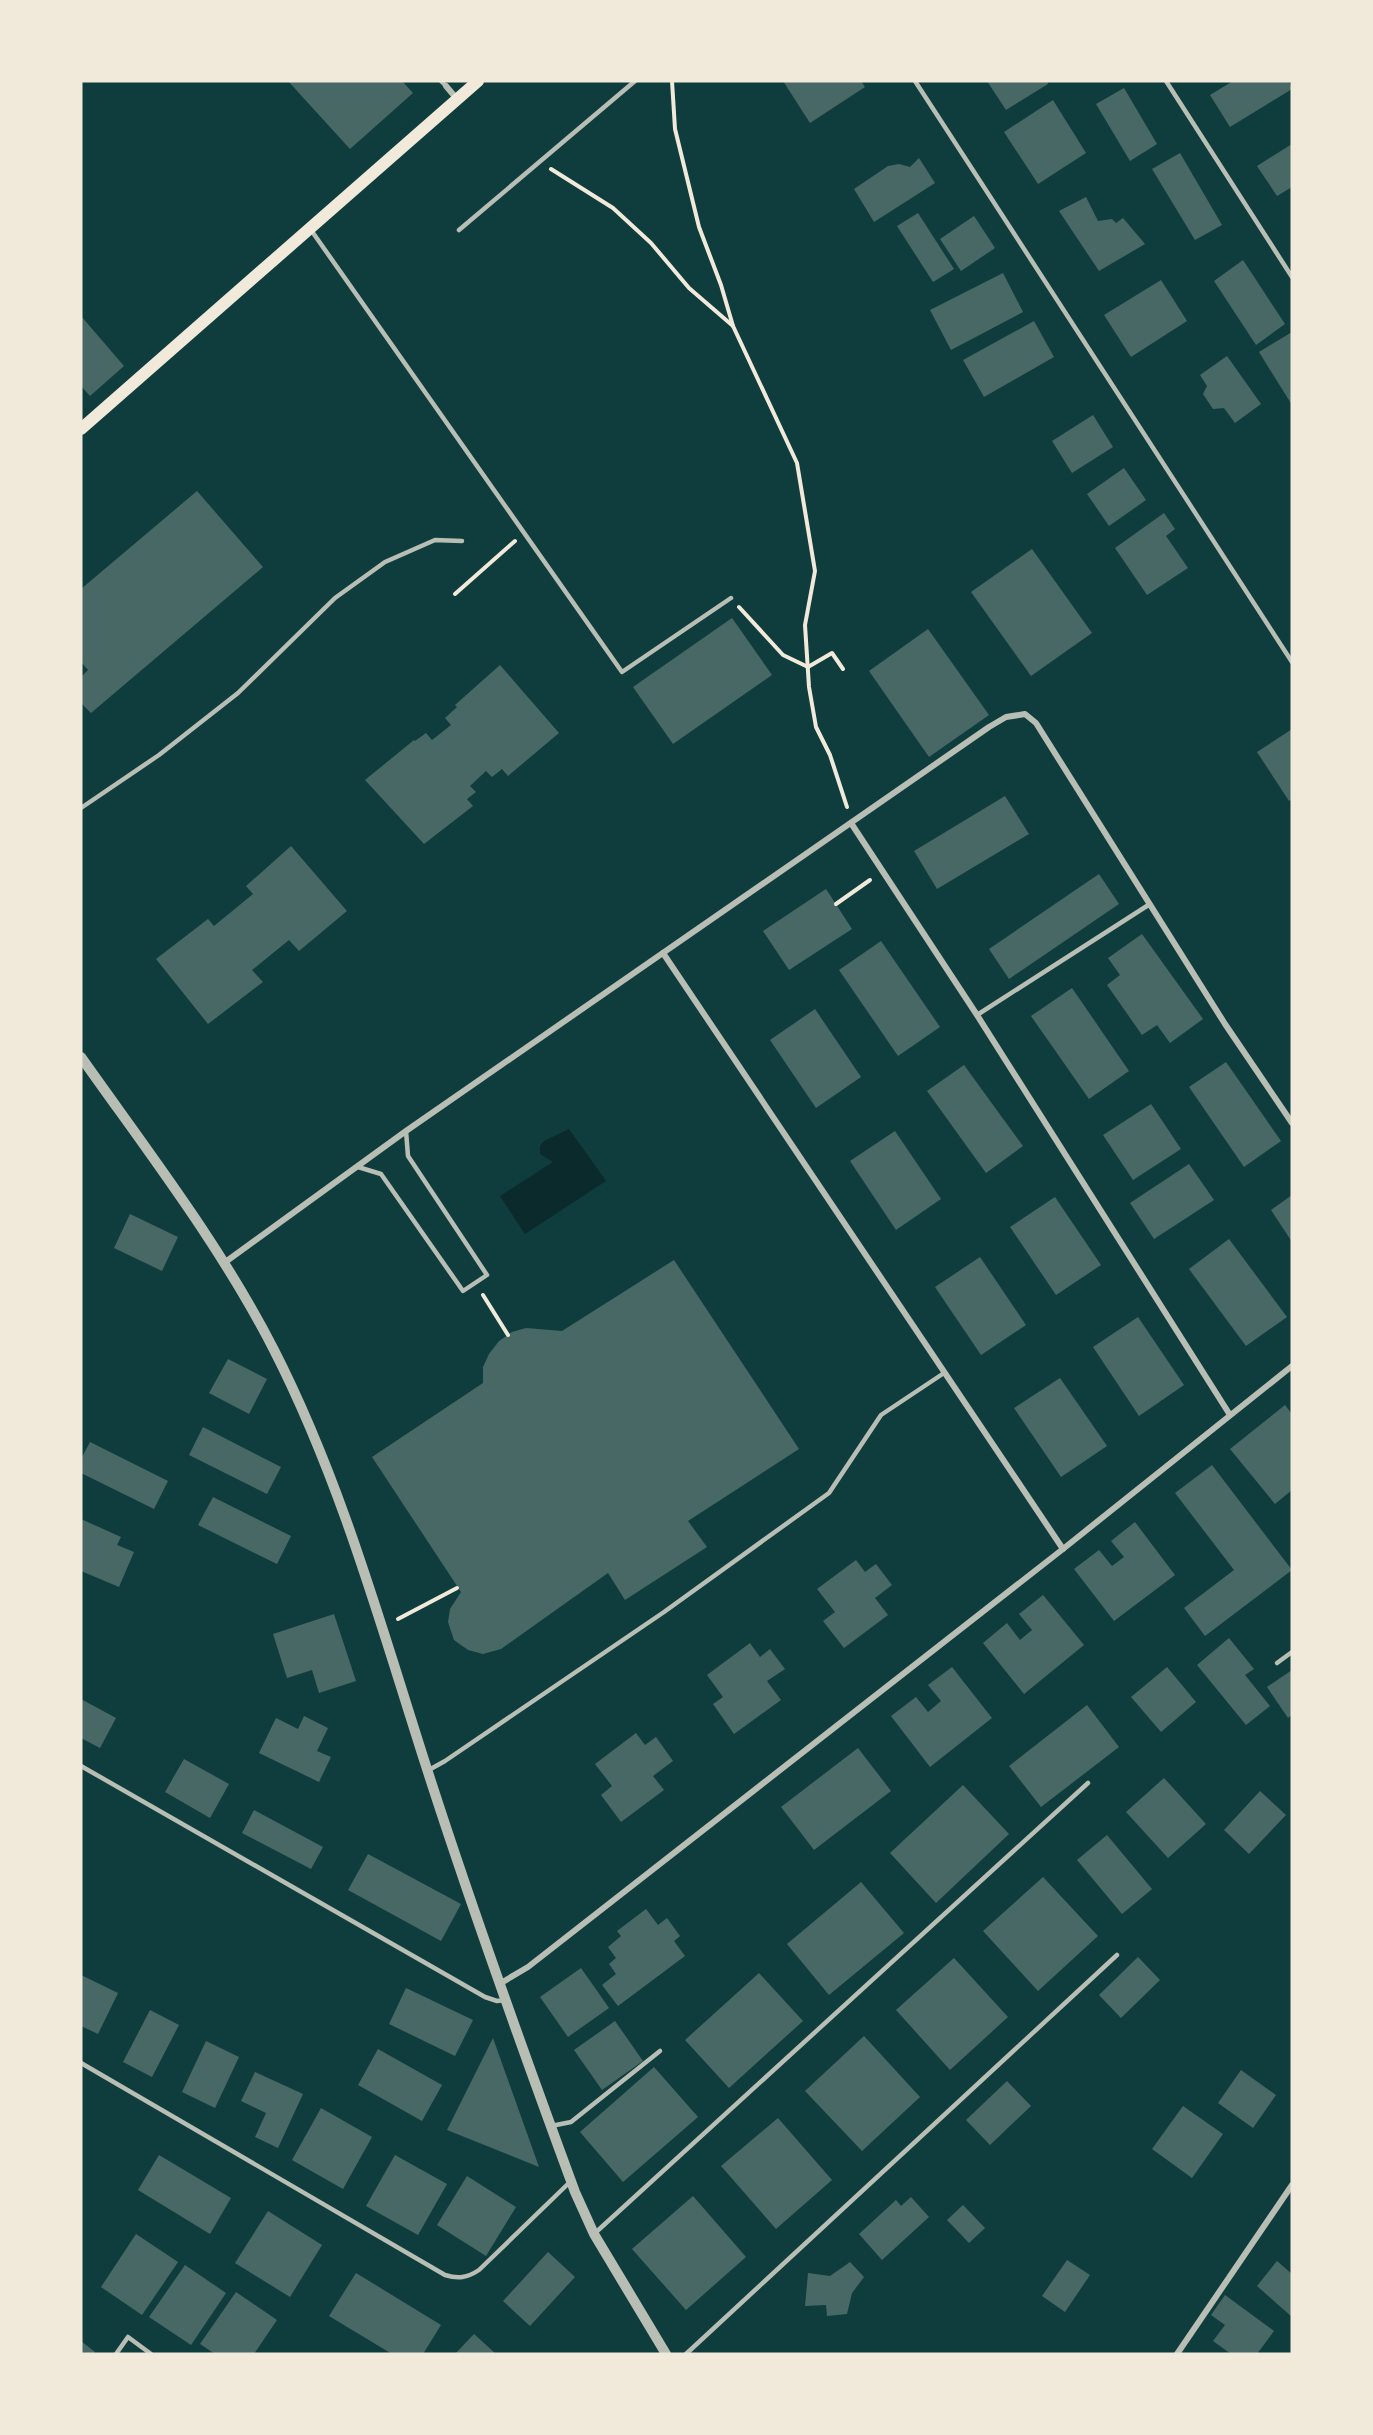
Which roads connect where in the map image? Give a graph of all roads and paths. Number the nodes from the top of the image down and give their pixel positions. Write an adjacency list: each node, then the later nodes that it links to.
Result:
1 (478, 81): 7 (main road)
2 (635, 81): 8 (lane)
3 (672, 81): 12 (path)
4 (915, 81): 18 (lane)
5 (1166, 81): 11 (lane)
6 (443, 83): 7 (street)
7 (458, 99): 9 (main road)
8 (540, 163): 10 (lane); 12 (path)
9 (311, 230): 13 (main road); 14 (lane)
10 (459, 230)
11 (1292, 277)
12 (733, 326): 19 (path)
13 (81, 429)
14 (525, 533): 16 (path); 17 (lane)
15 (462, 541): 21 (lane)
16 (455, 594)
17 (731, 598): 19 (path)
18 (1292, 662)
19 (808, 667): 20 (path); 22 (path)
20 (843, 669)
21 (81, 808)
22 (850, 823): 23 (street); 25 (street); 26 (street)
23 (883, 872): 24 (path); 27 (street)
24 (836, 904)
25 (1150, 904): 27 (lane); 29 (street)
26 (663, 953): 30 (street); 34 (street)
27 (977, 1015): 35 (street)
28 (81, 1057): 32 (street)
29 (1292, 1123)
30 (406, 1131): 31 (street); 31 (lane)
31 (357, 1167): 32 (street)
32 (224, 1263): 38 (street)
33 (1292, 1366): 35 (street)
34 (944, 1373): 36 (street); 42 (lane)
35 (1230, 1415): 36 (street)
36 (1064, 1549): 45 (street)
37 (458, 1588): 38 (path)
38 (383, 1624): 42 (street)
39 (1292, 1652): 40 (lane)
40 (1277, 1664)
41 (81, 1766): 46 (lane)
42 (427, 1771): 45 (street)
43 (1088, 1783): 52 (lane)
44 (1117, 1955): 56 (lane)
45 (501, 1983): 46 (street)
46 (506, 2000): 49 (street)
47 (660, 2051): 49 (lane)
48 (81, 2063): 50 (lane)
49 (551, 2126): 50 (street)
50 (571, 2181): 52 (street)
51 (1292, 2185): 57 (street)
52 (594, 2234): 55 (street)
53 (116, 2354): 54 (lane)
54 (151, 2354)
55 (666, 2354)
56 (687, 2354)
57 (1177, 2354)

